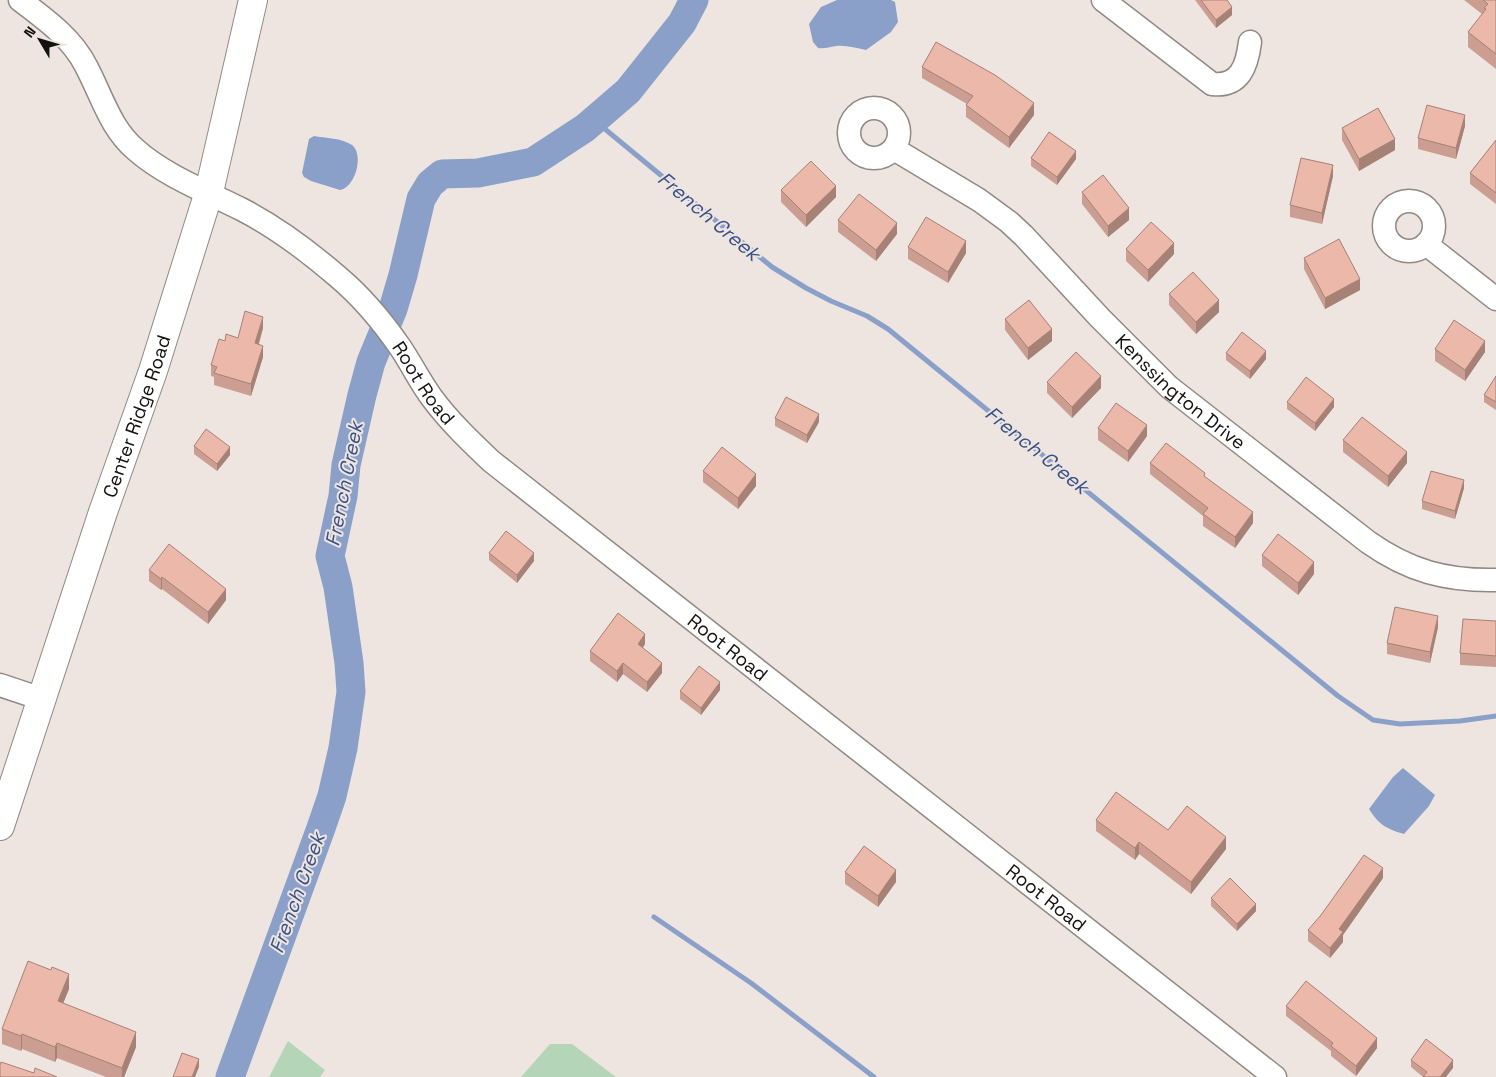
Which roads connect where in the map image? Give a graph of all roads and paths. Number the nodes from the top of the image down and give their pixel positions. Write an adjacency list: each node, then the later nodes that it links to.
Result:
1 (20, 0): 6 (street, Root Road)
2 (253, 0): 6 (main road, Center Ridge Road)
3 (1103, 0): 4 (street)
4 (1250, 42)
5 (894, 149): 9 (street, Kenssington Drive)
6 (209, 192): 11 (main road, Center Ridge Road); 13 (street, Root Road)
7 (1426, 244): 8 (street)
8 (1496, 299)
9 (1496, 580)
10 (0, 686): 11 (street)
11 (42, 699): 12 (main road, Center Ridge Road)
12 (0, 826)
13 (1275, 1077)

